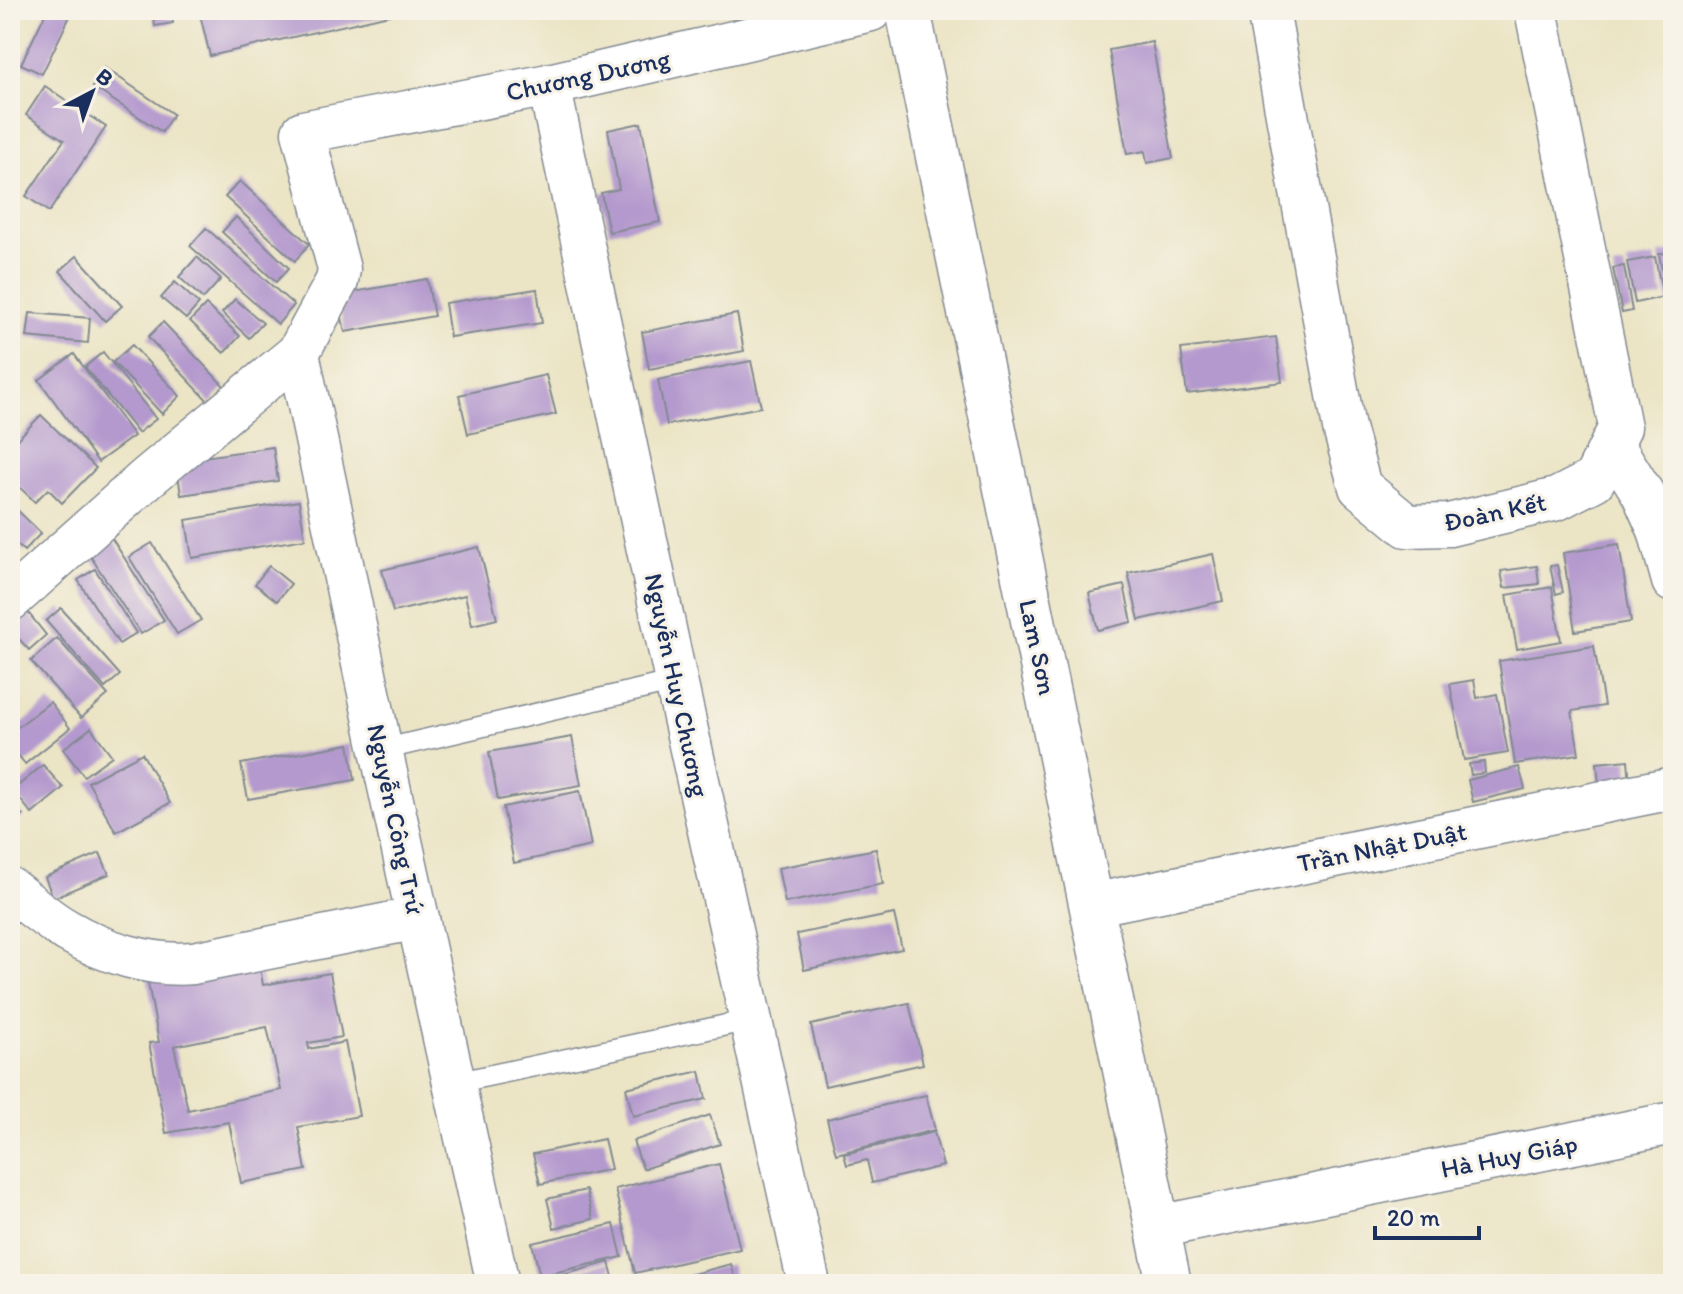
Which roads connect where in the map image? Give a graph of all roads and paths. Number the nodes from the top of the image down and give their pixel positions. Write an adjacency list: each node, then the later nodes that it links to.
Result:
1 (871, 10): 5 (street, Chương Dương)
2 (908, 10): 14 (street, Lam Sơn)
3 (1268, 10): 7 (street, Đoàn Kết)
4 (1536, 10): 7 (street, Đoàn Kết)
5 (549, 85): 6 (street, Chương Dương); 10 (street, Nguyễn Huy Chương)
6 (298, 353): 9 (street); 11 (street, Nguyễn Công Trứ)
7 (1612, 444): 8 (street)
8 (1673, 581)
9 (10, 600)
10 (676, 681): 11 (lane); 16 (street, Nguyễn Huy Chương)
11 (381, 750): 15 (street, Nguyễn Công Trứ)
12 (1673, 788): 14 (street, Trần Nhật Duật)
13 (10, 889): 15 (street)
14 (1091, 905): 19 (street, Lam Sơn)
15 (418, 918): 17 (street, Nguyễn Công Trứ)
16 (750, 1020): 17 (lane); 21 (street, Nguyễn Huy Chương)
17 (454, 1083): 20 (street, Nguyễn Công Trứ)
18 (1673, 1123): 19 (street, Hà Huy Giáp)
19 (1157, 1227): 22 (street, Lam Sơn)
20 (498, 1284)
21 (809, 1284)
22 (1169, 1284)

